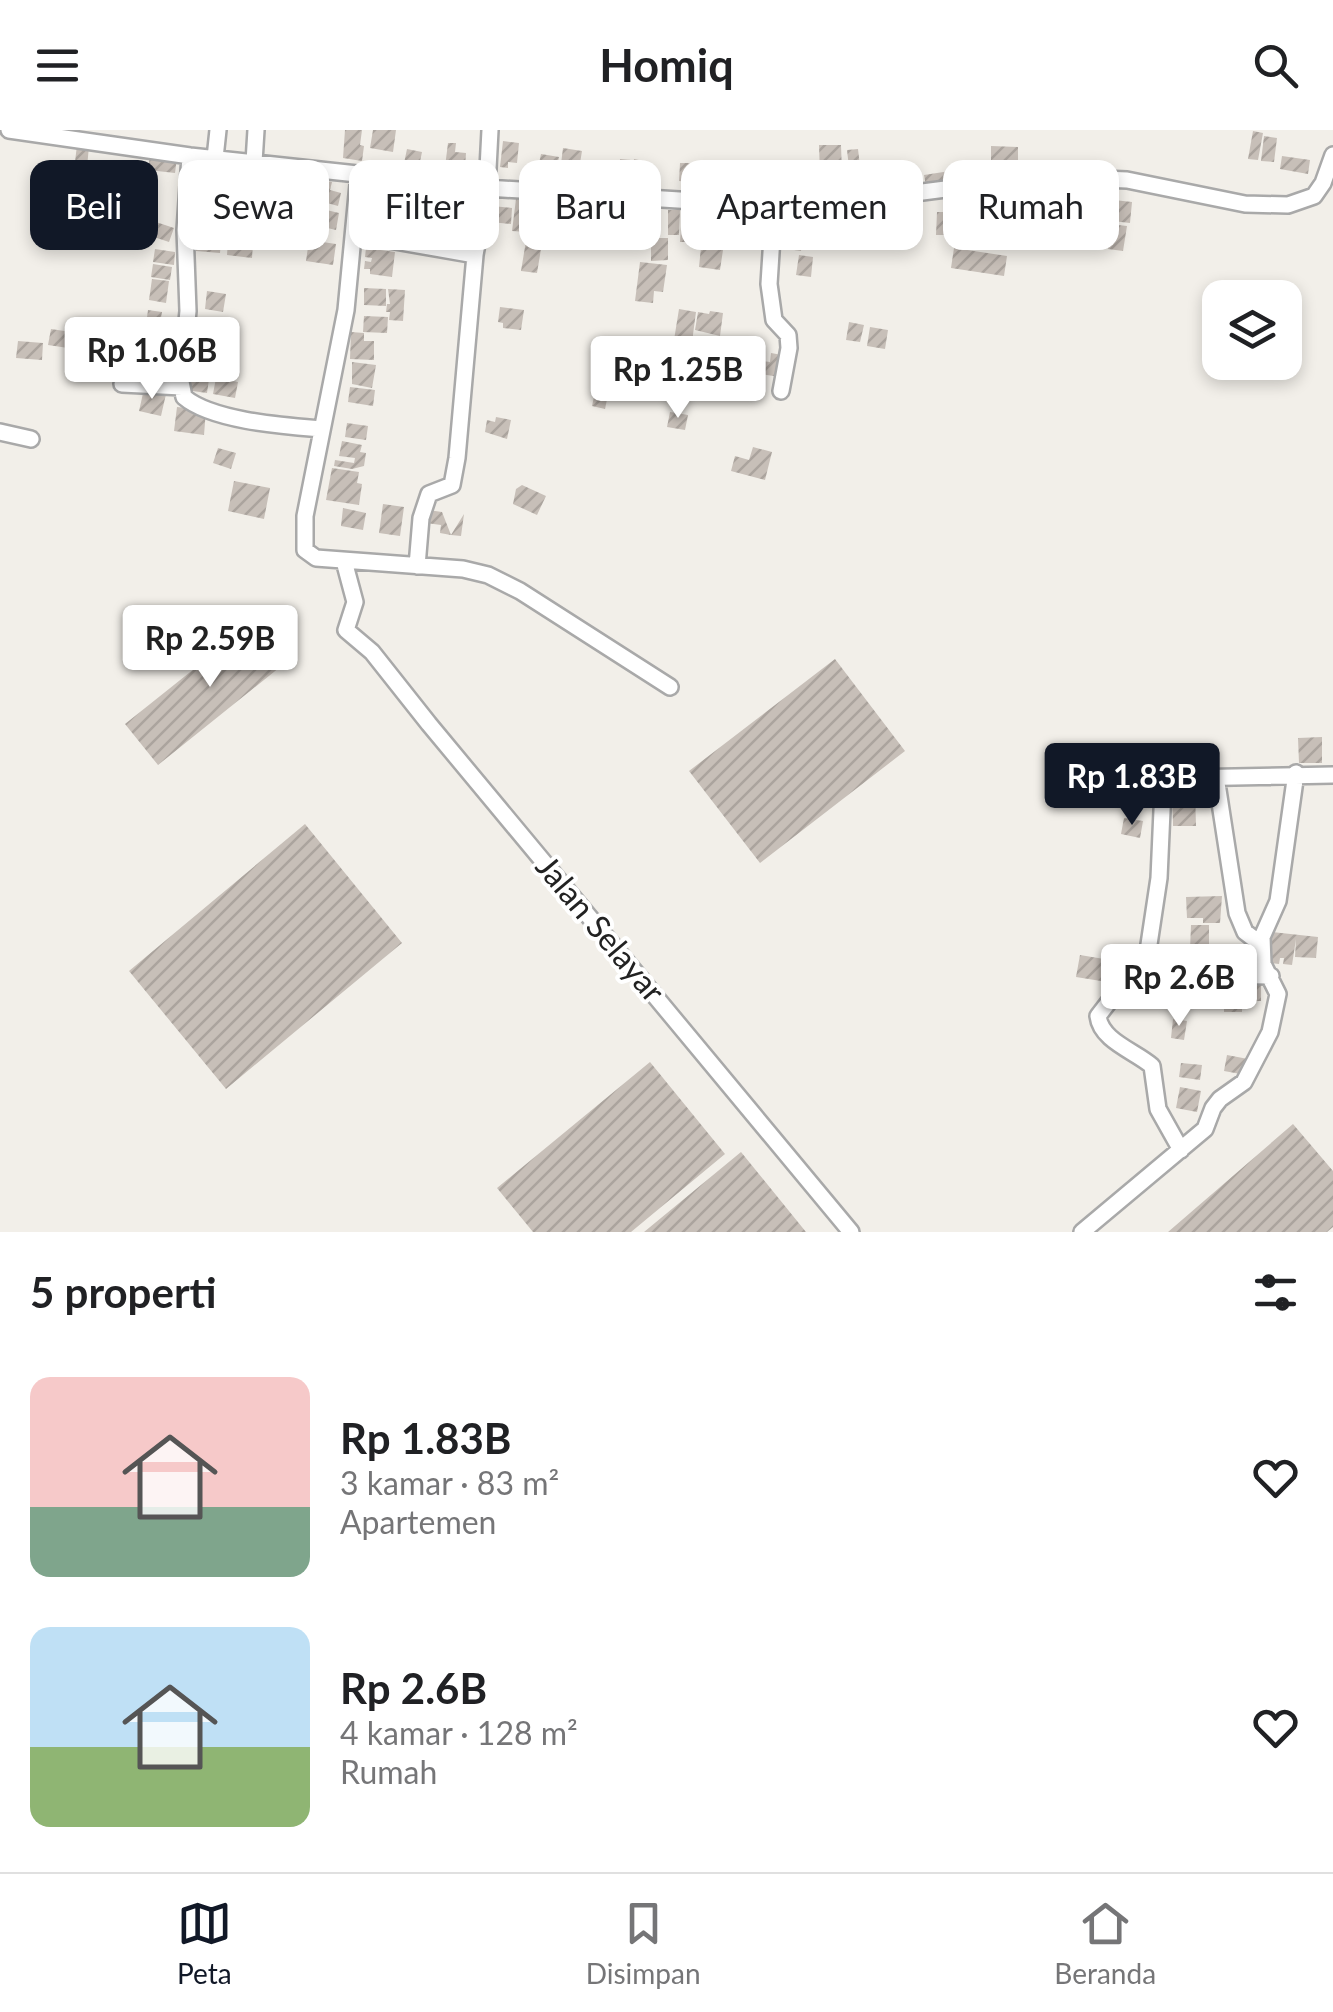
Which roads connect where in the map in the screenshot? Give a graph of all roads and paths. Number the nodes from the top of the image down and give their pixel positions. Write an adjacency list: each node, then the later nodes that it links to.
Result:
1 (10, 130): 6 (street)
2 (218, 130): 7 (street)
3 (256, 130): 9 (street)
4 (490, 130): 10 (street)
5 (1333, 155): 11 (street)
6 (190, 156): 7 (street); 20 (street)
7 (215, 158): 8 (street)
8 (234, 160)
9 (254, 160)
10 (488, 160)
11 (1119, 180)
12 (499, 189): 13 (street)
13 (681, 200)
14 (353, 250): 22 (street)
15 (446, 250): 18 (street)
16 (476, 250): 18 (street)
17 (771, 250): 21 (street)
18 (475, 255): 26 (street)
19 (122, 384): 20 (street)
20 (182, 386): 22 (street)
21 (781, 391)
22 (321, 430): 25 (street)
23 (0, 432): 24 (street)
24 (31, 440)
25 (344, 561): 26 (street); 37 (street, Jalan Selayar)
26 (417, 566): 27 (street)
27 (670, 687)
28 (1296, 773): 29 (street); 30 (street); 33 (street)
29 (1333, 775)
30 (1216, 776): 32 (street); 33 (street)
31 (1115, 784): 32 (street)
32 (1164, 788): 34 (street)
33 (1262, 946): 35 (street)
34 (1130, 974): 35 (street); 36 (street)
35 (1271, 976): 36 (street)
36 (1181, 1150): 38 (street)
37 (851, 1232)
38 (1082, 1232)

